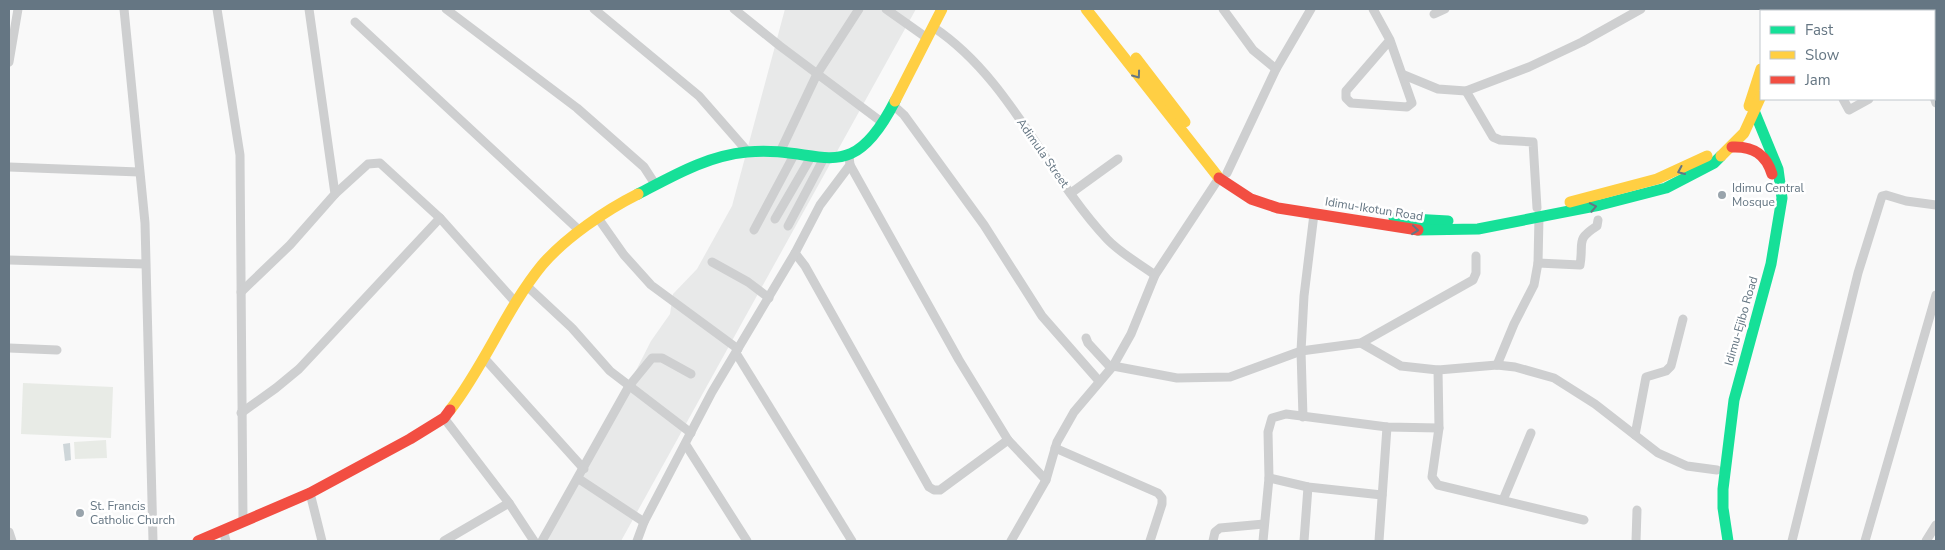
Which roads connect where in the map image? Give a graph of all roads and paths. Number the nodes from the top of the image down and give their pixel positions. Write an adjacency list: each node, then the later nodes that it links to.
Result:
1 (18, 9): 23 (street)
2 (124, 9): 44 (street)
3 (217, 9): 67 (street)
4 (309, 9): 48 (street)
5 (446, 9): 46 (street)
6 (594, 9): 36 (street)
7 (734, 9): 26 (street)
8 (859, 9): 26 (street)
9 (886, 9): 21 (street, Adimula Street)
10 (942, 9): 21 (main road)
11 (1086, 9): 45 (main road, Idimu-Ikotun Road, one-way to 45)
12 (1098, 9): 45 (main road, Idimu-Ikotun Road)
13 (1223, 9): 24 (street)
14 (1311, 9): 24 (street)
15 (1373, 9): 22 (street)
16 (1445, 9): 19 (street)
17 (1641, 9): 18 (street)
18 (1624, 13): 28 (street)
19 (1434, 14)
20 (355, 22): 58 (street)
21 (930, 32): 32 (main road); 47 (street, Adimula Street)
22 (1390, 40): 27 (street); 27 (street)
23 (9, 62)
24 (1276, 69): 45 (street)
25 (1760, 72): 50 (main road, Idimu-Ikotun Road, one-way to 50)
26 (817, 74): 34 (street); 37 (street)
27 (1404, 75): 28 (street)
28 (1466, 91): 50 (street)
29 (1760, 99): 33 (main road, Idimu-Ikotun Road)
30 (1844, 100): 31 (street)
31 (1867, 100)
32 (893, 105): 34 (main road); 83 (street)
33 (1755, 113): 35 (main road, Idimu-Ikotun Road); 132 (main road, Idimu-Ejibo Road)
34 (882, 123): 42 (main road)
35 (1732, 147): 50 (main road, Idimu-Ikotun Road, one-way to 35); 97 (main road, Idimu-Ejibo Road)
36 (748, 152): 37 (main road); 46 (main road)
37 (780, 152): 38 (main road)
38 (794, 155): 39 (main road); 57 (street)
39 (811, 157): 40 (main road); 54 (street)
40 (824, 158): 42 (main road); 56 (street)
41 (1118, 159): 47 (street)
42 (849, 161): 59 (street); 93 (street)
43 (9, 167): 44 (street)
44 (138, 172): 64 (street)
45 (1223, 175): 50 (main road, Idimu-Ikotun Road); 51 (main road, Idimu-Ikotun Road); 65 (street)
46 (655, 184): 53 (main road)
47 (1071, 193): 65 (street, Adimula Street)
48 (335, 194): 52 (street); 67 (street)
49 (1936, 205): 133 (street)
50 (1538, 213): 51 (main road, Idimu-Ikotun Road, one-way to 50); 63 (street)
51 (1314, 214): 77 (street)
52 (440, 218): 70 (street); 85 (street)
53 (598, 218): 58 (main road); 76 (street)
54 (775, 219)
55 (1598, 220): 63 (street)
56 (788, 226)
57 (754, 230)
58 (580, 231): 66 (main road)
59 (795, 253): 69 (street); 93 (street)
60 (1476, 256): 73 (street)
61 (9, 260): 64 (street)
62 (712, 262): 69 (street)
63 (1538, 263): 79 (street)
64 (145, 264): 115 (street)
65 (1155, 275): 80 (street)
66 (528, 287): 70 (main road); 84 (street)
67 (241, 292): 85 (street)
68 (1936, 295): 134 (street)
69 (769, 298): 76 (street)
70 (516, 303): 78 (main road)
71 (1683, 319): 92 (street)
72 (1086, 338): 80 (street)
73 (1361, 344): 77 (street); 81 (street)
74 (9, 348): 75 (street)
75 (57, 350)
76 (737, 351): 90 (street); 123 (street)
77 (1301, 351): 80 (street); 86 (street)
78 (484, 359): 87 (main road); 96 (street)
79 (1497, 365): 81 (street); 92 (street)
80 (1112, 367): 83 (street)
81 (1438, 370): 89 (street)
82 (691, 374): 84 (street)
83 (1099, 380): 95 (street)
84 (629, 386): 90 (street); 96 (street)
85 (241, 413): 108 (street)
86 (1303, 417): 88 (street); 98 (street)
87 (444, 418): 102 (main road); 105 (street)
88 (1387, 428): 89 (street); 103 (street)
89 (1439, 428): 104 (street)
90 (691, 433): 94 (street)
91 (1531, 433): 104 (street)
92 (1635, 435): 97 (street)
93 (1008, 440): 100 (street)
94 (686, 445): 109 (street); 122 (street)
95 (1055, 448): 100 (street); 125 (street)
96 (584, 469): 99 (street)
97 (1717, 470): 131 (main road, Idimu-Ejibo Road)
98 (1270, 478): 101 (street); 110 (street)
99 (579, 479): 109 (street); 120 (street)
100 (1046, 480): 124 (street)
101 (1308, 487): 103 (street); 128 (street)
102 (310, 493): 108 (main road); 117 (street)
103 (1382, 495): 129 (street)
104 (1503, 500): 107 (street)
105 (509, 503): 118 (street); 119 (street)
106 (1637, 510): 130 (street)
107 (1584, 520)
108 (243, 521): 113 (main road)
109 (644, 522): 121 (street)
110 (1264, 524): 126 (street); 127 (street)
111 (1936, 524): 135 (street)
112 (9, 532): 114 (street)
113 (225, 536): 116 (main road)
114 (12, 541)
115 (153, 541)
116 (198, 541)
117 (322, 541)
118 (444, 541)
119 (534, 541)
120 (542, 541)
121 (637, 541)
122 (747, 541)
123 (852, 541)
124 (1011, 541)
125 (1150, 541)
126 (1213, 541)
127 (1263, 541)
128 (1304, 541)
129 (1378, 541)
130 (1636, 541)
131 (1720, 541)
132 (1728, 541)
133 (1792, 541)
134 (1865, 541)
135 (1926, 541)

